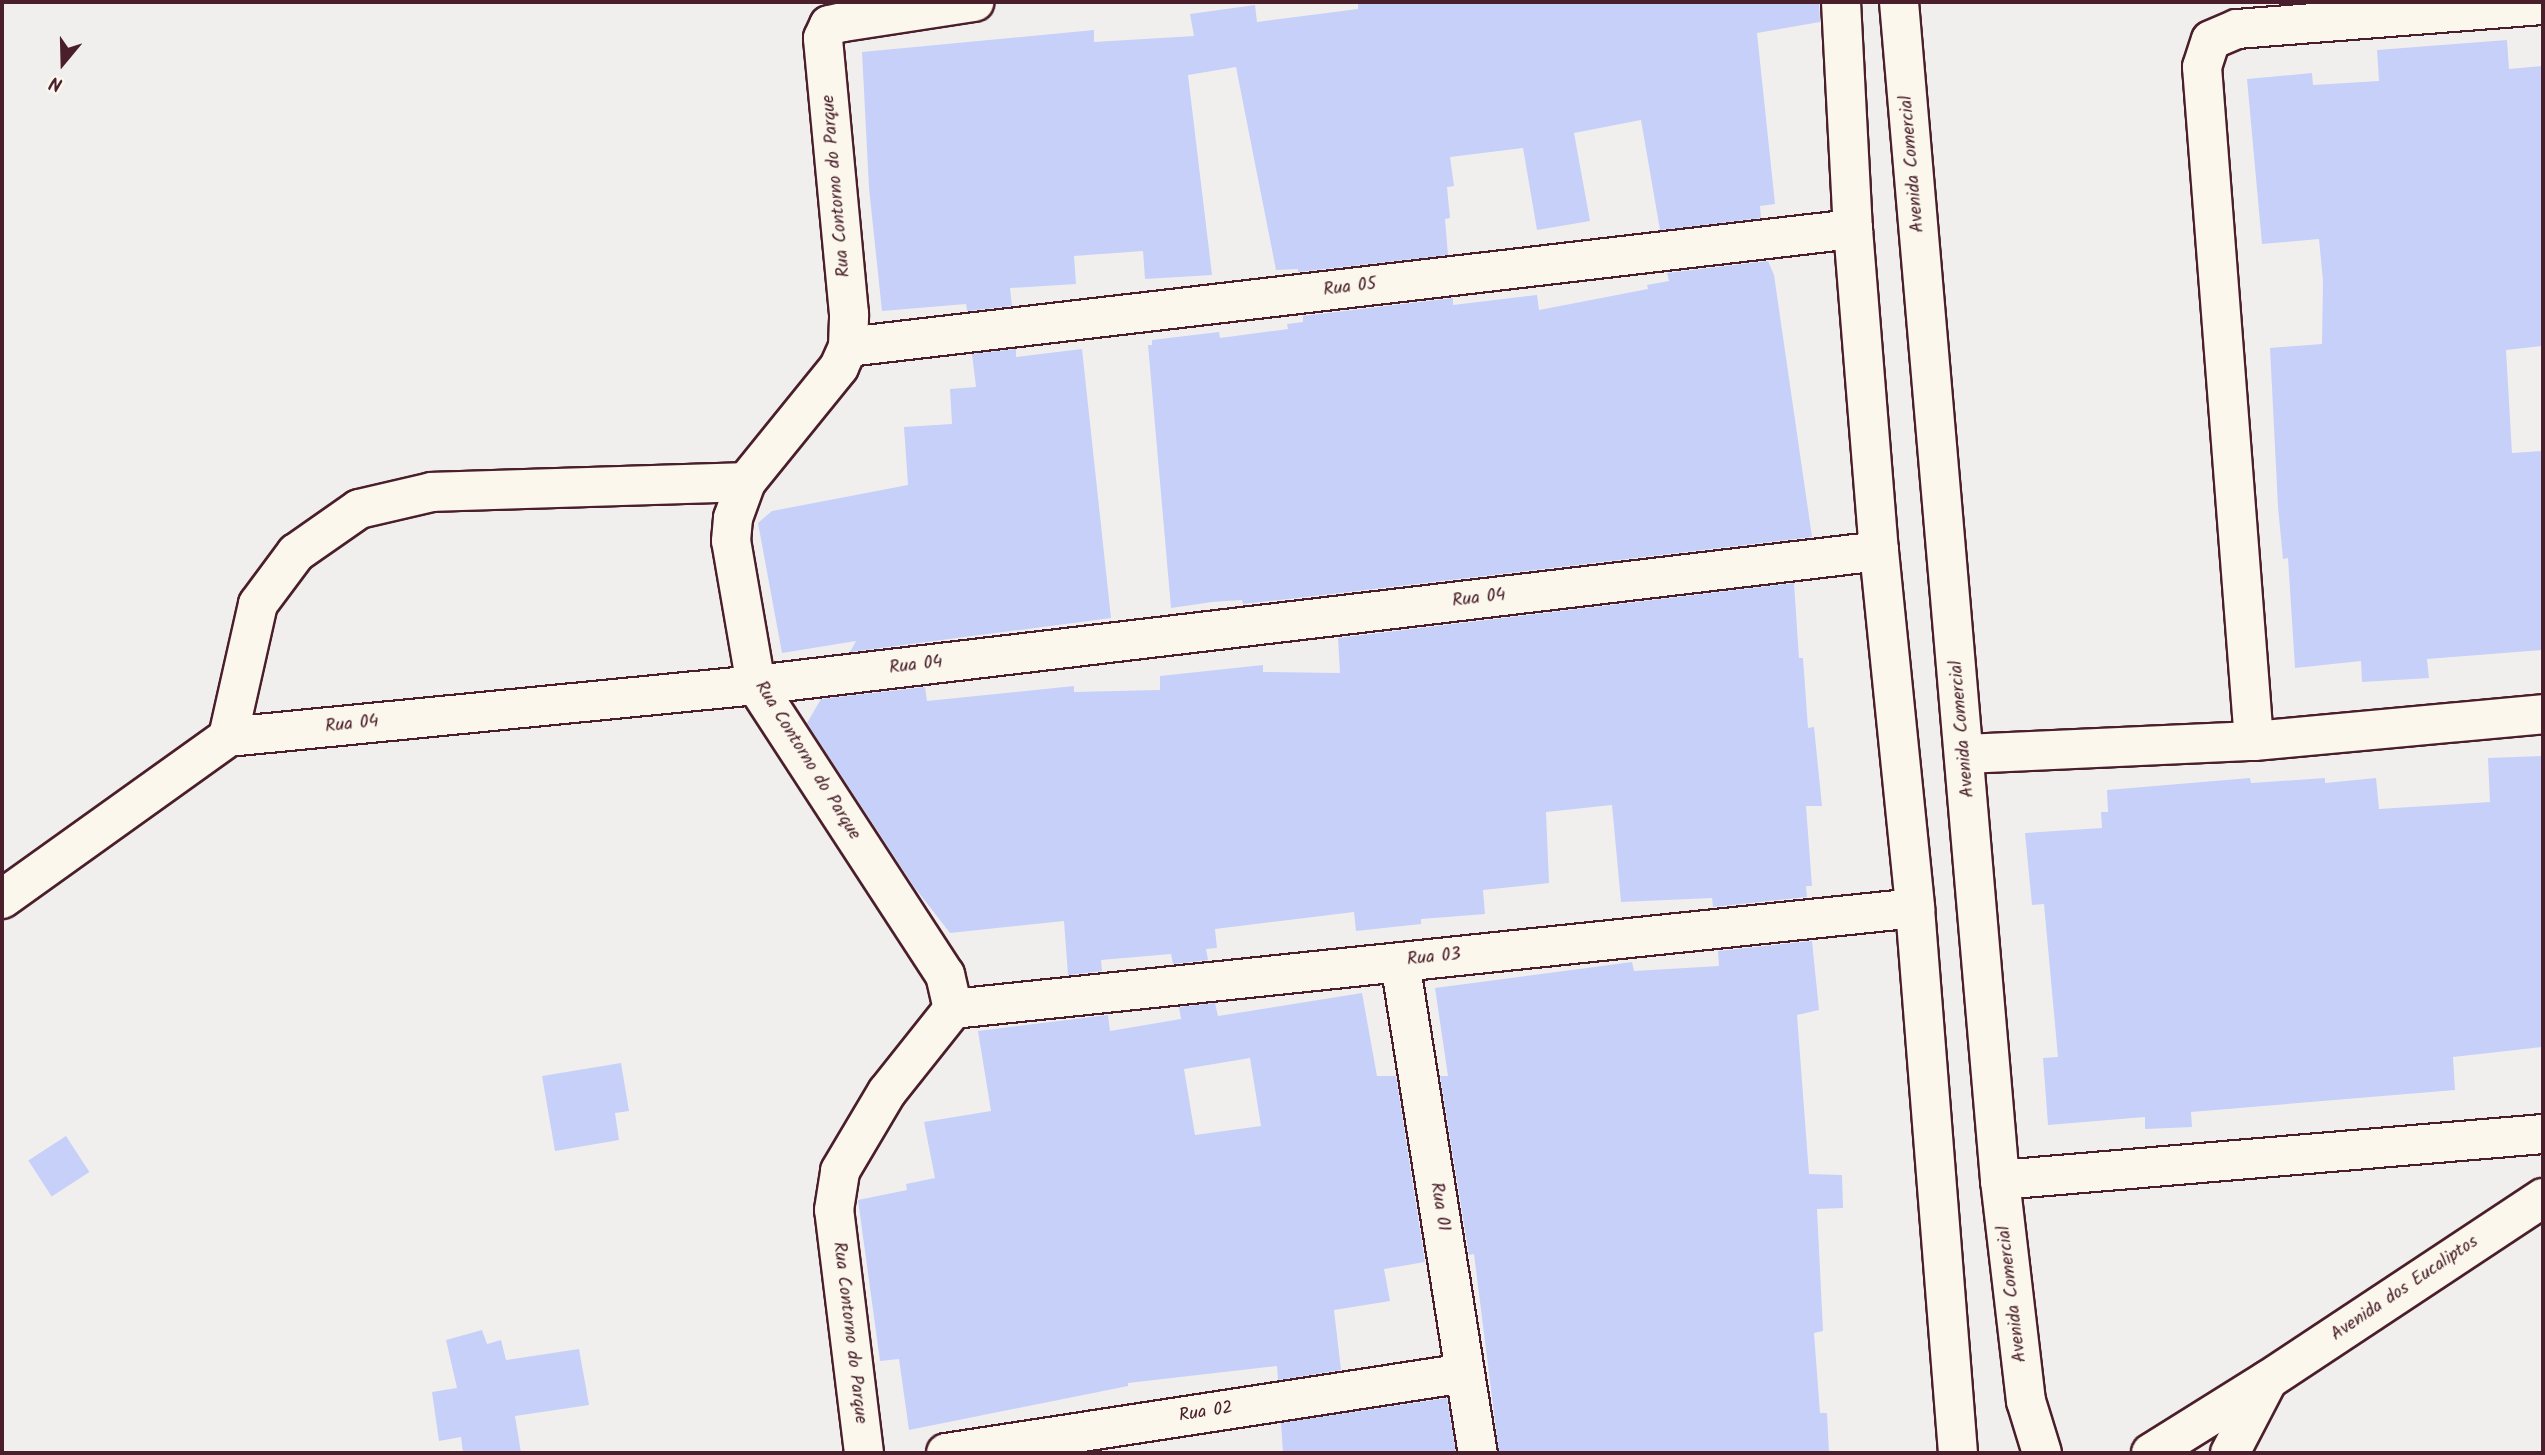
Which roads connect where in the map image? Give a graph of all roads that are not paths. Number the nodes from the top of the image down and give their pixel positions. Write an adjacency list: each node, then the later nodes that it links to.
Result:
1 (977, 2): 6 (street, Rua Contorno do Parque)
2 (1841, 2): 5 (street)
3 (1899, 2): 13 (street, Avenida Comercial)
4 (2543, 5): 12 (street)
5 (1853, 229): 6 (street, Rua 05); 8 (street)
6 (848, 347): 7 (street, Rua Contorno do Parque)
7 (746, 482): 9 (street, Rua Contorno do Parque); 11 (street)
8 (1879, 551): 9 (street, Rua 04); 15 (street)
9 (756, 685): 11 (street, Rua 04); 17 (street, Rua Contorno do Parque)
10 (2543, 714): 12 (street)
11 (228, 737): 14 (street)
12 (2253, 741): 13 (street)
13 (1965, 754): 19 (street, Avenida Comercial)
14 (2, 899)
15 (1915, 908): 16 (street, Rua 03); 26 (street)
16 (1400, 962): 17 (street, Rua 03); 21 (street, Rua 01)
17 (953, 1009): 23 (street, Rua Contorno do Parque)
18 (2543, 1134): 19 (street)
19 (2000, 1181): 27 (street, Avenida Comercial)
20 (2543, 1198): 22 (street, Avenida dos Eucaliptos)
21 (1465, 1373): 24 (street, Rua 02); 25 (street, Rua 01)
22 (2268, 1380): 28 (street, Avenida dos Eucaliptos); 29 (street, Avenida dos Eucaliptos)
23 (864, 1453)
24 (946, 1453)
25 (1478, 1453)
26 (1958, 1453)
27 (2042, 1453)
28 (2151, 1453)
29 (2230, 1453)

